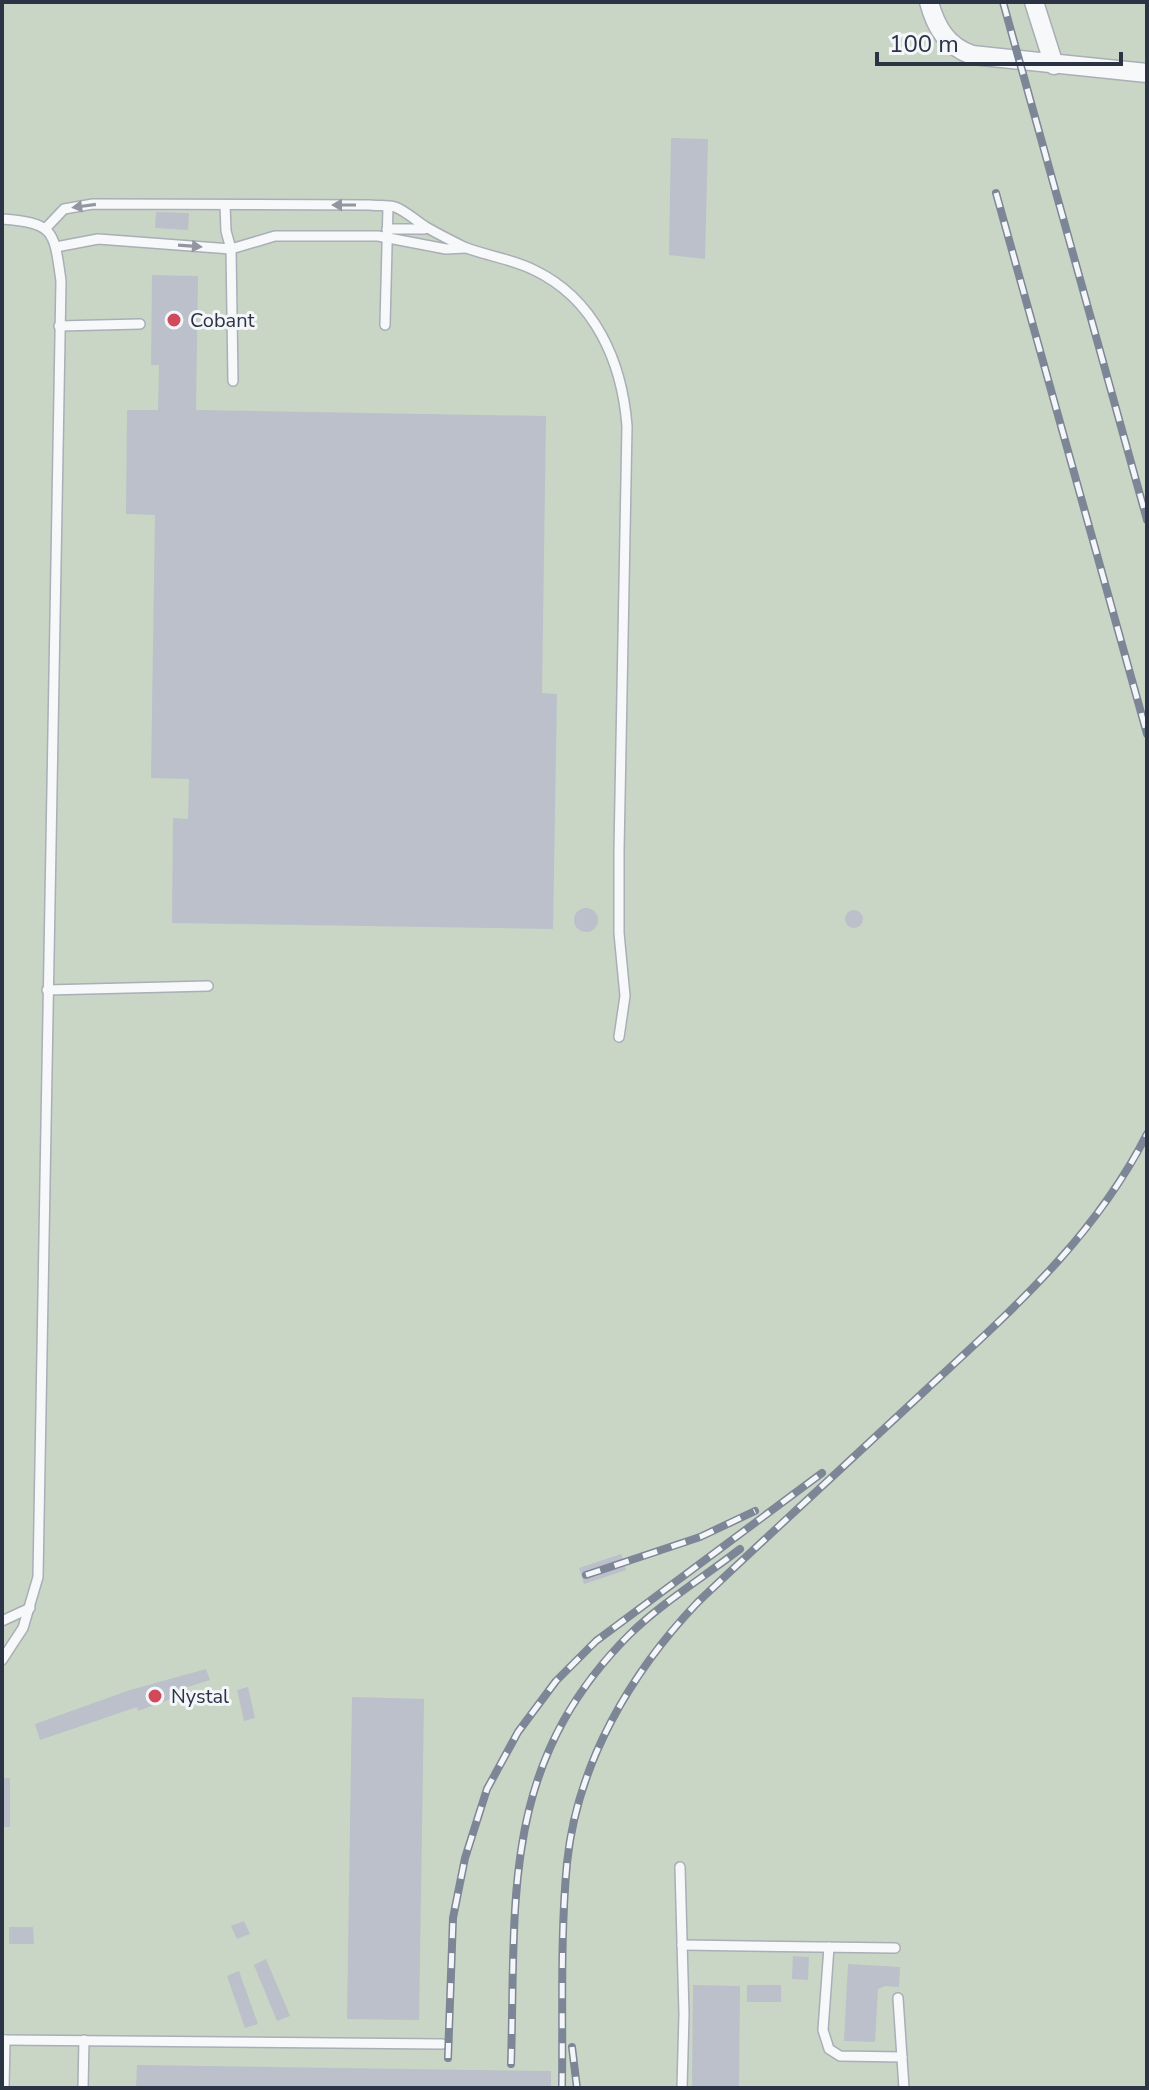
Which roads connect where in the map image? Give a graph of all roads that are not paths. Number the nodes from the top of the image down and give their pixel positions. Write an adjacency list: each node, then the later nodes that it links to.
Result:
1 (929, 2): 3 (street)
2 (1034, 2): 3 (street)
3 (1054, 65): 4 (street)
4 (1147, 75)
5 (225, 205): 6 (lane, one-way to 5); 8 (lane, one-way to 8); 13 (lane)
6 (388, 207): 9 (lane); 10 (lane)
7 (2, 219): 8 (lane)
8 (45, 229): 11 (lane)
9 (430, 230): 10 (lane); 12 (lane)
10 (387, 233): 12 (lane); 13 (lane); 15 (lane)
11 (56, 247): 13 (lane, one-way to 13); 16 (lane)
12 (467, 248): 20 (lane)
13 (231, 249): 17 (lane)
14 (140, 324): 16 (lane)
15 (385, 325)
16 (59, 326): 19 (lane)
17 (233, 381)
18 (208, 986): 19 (lane)
19 (47, 990): 21 (lane)
20 (619, 1037)
21 (30, 1608): 22 (lane); 23 (lane)
22 (2, 1621)
23 (6, 1648): 24 (lane)
24 (2, 1660)
25 (680, 1867): 26 (lane)
26 (682, 1945): 27 (lane); 36 (lane)
27 (829, 1947): 28 (lane); 33 (lane)
28 (895, 1948)
29 (898, 1998): 33 (lane)
30 (3, 2040): 31 (lane); 34 (lane)
31 (84, 2040): 32 (lane); 35 (lane)
32 (442, 2044)
33 (902, 2057): 37 (lane)
34 (4, 2088)
35 (83, 2088)
36 (682, 2088)
37 (904, 2088)

